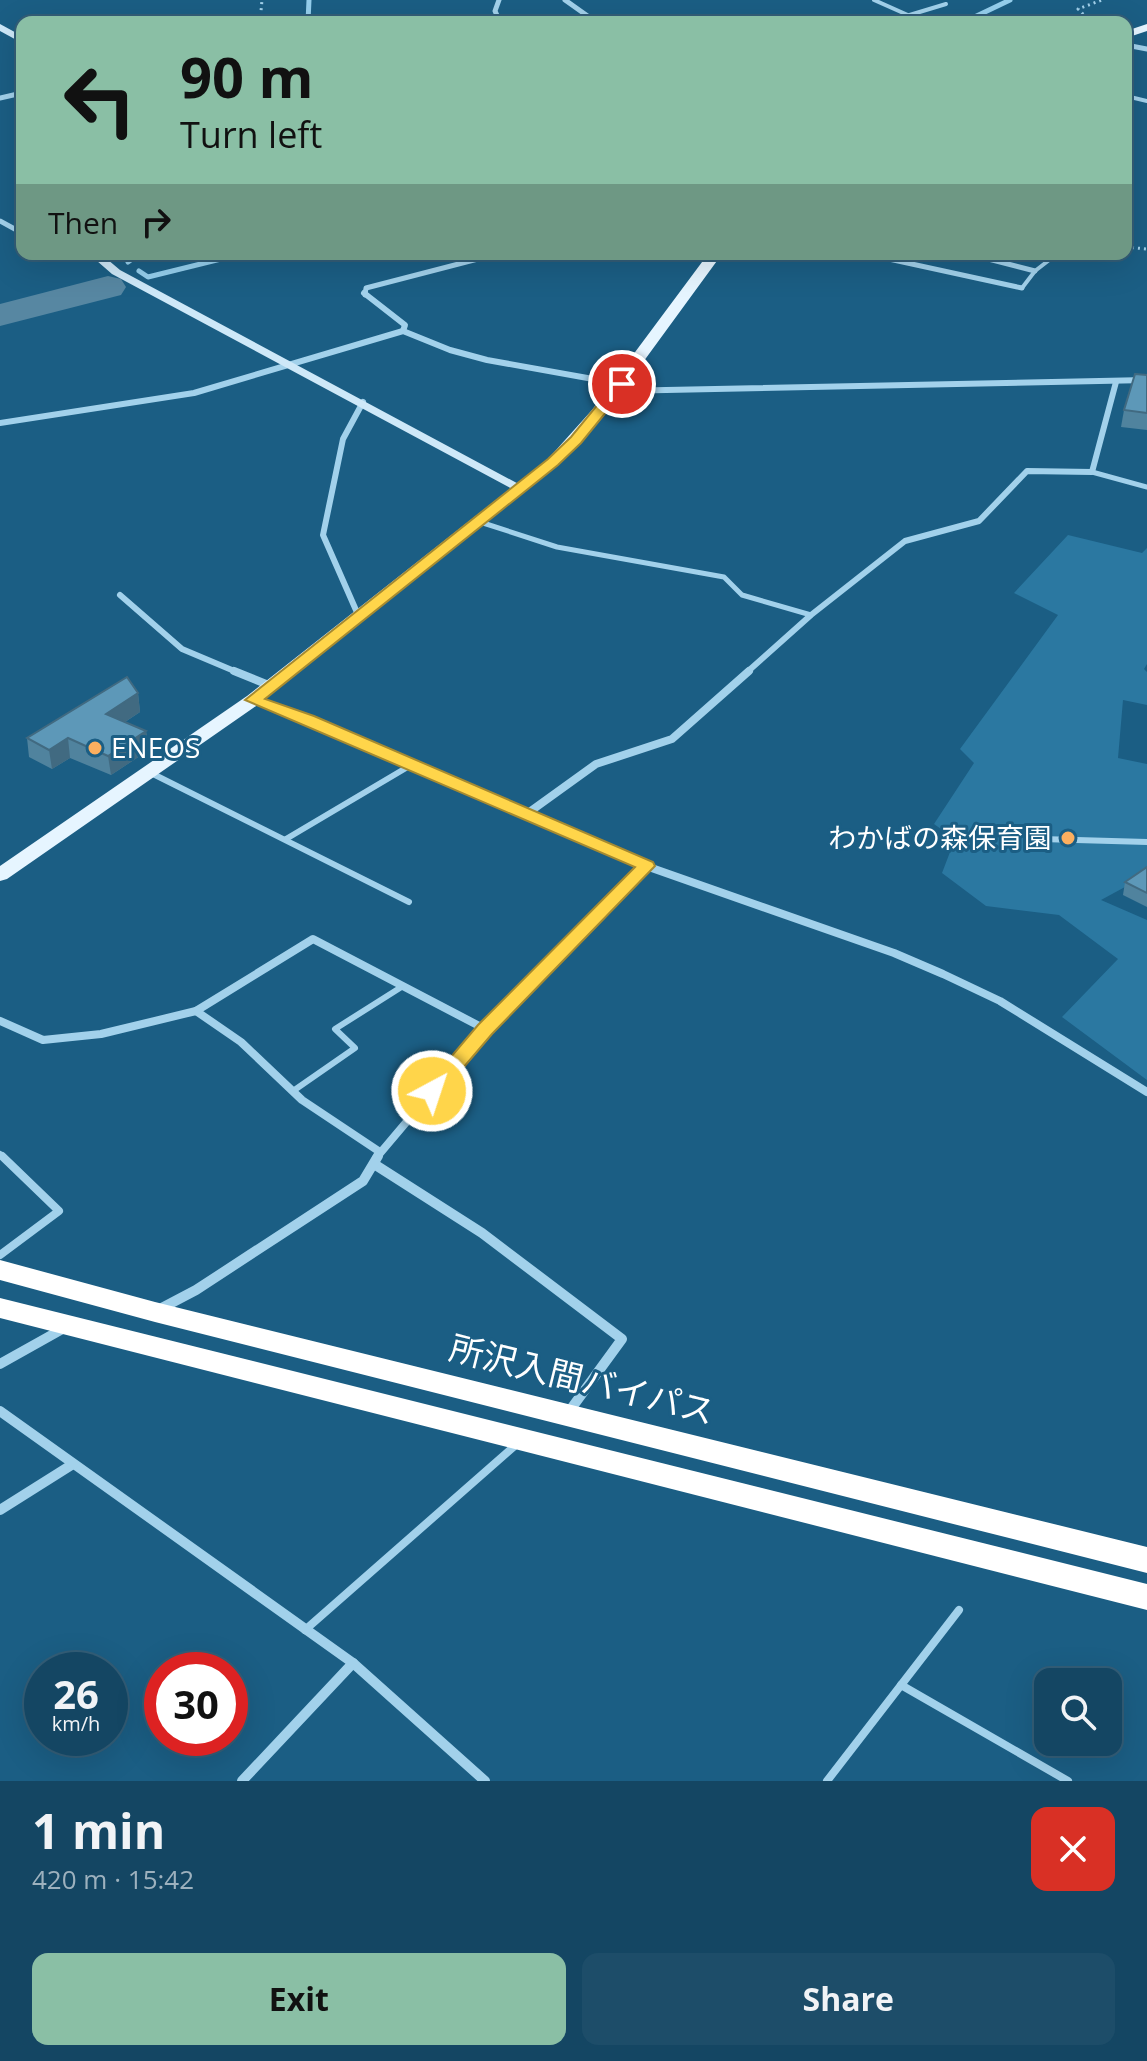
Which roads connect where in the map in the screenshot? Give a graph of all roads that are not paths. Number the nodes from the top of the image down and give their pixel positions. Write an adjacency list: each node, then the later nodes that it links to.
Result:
1 (565, 0): 4 (street)
2 (874, 0): 5 (lane)
3 (946, 4): 5 (lane)
4 (588, 16)
5 (910, 16)
6 (103, 260): 15 (street)
7 (474, 260): 14 (street)
8 (711, 260): 18 (main road)
9 (894, 260): 13 (street)
10 (992, 260): 12 (street)
11 (1049, 260): 12 (lane)
12 (1035, 271): 13 (lane)
13 (1022, 288)
14 (403, 331): 15 (street); 18 (street)
15 (292, 365): 19 (street); 20 (street)
16 (1147, 380): 17 (street)
17 (1116, 382): 18 (street); 21 (street)
18 (619, 387): 23 (main road)
19 (363, 402): 23 (street); 27 (street)
20 (0, 423)
21 (1092, 472): 22 (lane); 26 (street)
22 (1147, 487)
23 (520, 488): 24 (main road)
24 (479, 522): 26 (lane); 27 (main road)
25 (120, 595): 28 (street)
26 (811, 615): 32 (street)
27 (359, 617): 28 (main road)
28 (271, 686): 29 (main road)
29 (253, 700): 30 (street); 31 (main road)
30 (411, 765): 32 (street); 33 (lane)
31 (151, 772): 33 (lane); 37 (main road)
32 (528, 813): 36 (street)
33 (286, 839): 38 (lane)
34 (1041, 839): 35 (lane)
35 (1147, 842)
36 (646, 866): 42 (street); 44 (street)
37 (0, 875)
38 (409, 902)
39 (404, 986): 40 (street); 42 (street); 43 (lane)
40 (196, 1011): 41 (street); 43 (street)
41 (0, 1021)
42 (485, 1029): 45 (street)
43 (293, 1091): 45 (street)
44 (1147, 1092)
45 (380, 1152): 47 (street)
46 (0, 1154): 48 (lane)
47 (374, 1164): 51 (street); 55 (street)
48 (0, 1255)
49 (0, 1270): 51 (highway, 所沢入間バイパス)
50 (0, 1308): 52 (highway)
51 (155, 1312): 55 (highway, 所沢入間バイパス)
52 (67, 1327): 53 (street); 56 (highway)
53 (0, 1364)
54 (0, 1411): 57 (street)
55 (567, 1415): 59 (highway, 所沢入間バイパス)
56 (521, 1441): 60 (highway); 62 (lane)
57 (73, 1464): 58 (street); 62 (street)
58 (0, 1510)
59 (1147, 1560)
60 (1147, 1597)
61 (959, 1610): 64 (lane)
62 (305, 1630): 63 (street)
63 (353, 1663): 65 (street); 66 (street)
64 (901, 1685): 67 (lane); 68 (lane)
65 (242, 1781)
66 (485, 1781)
67 (827, 1781)
68 (1068, 1781)

